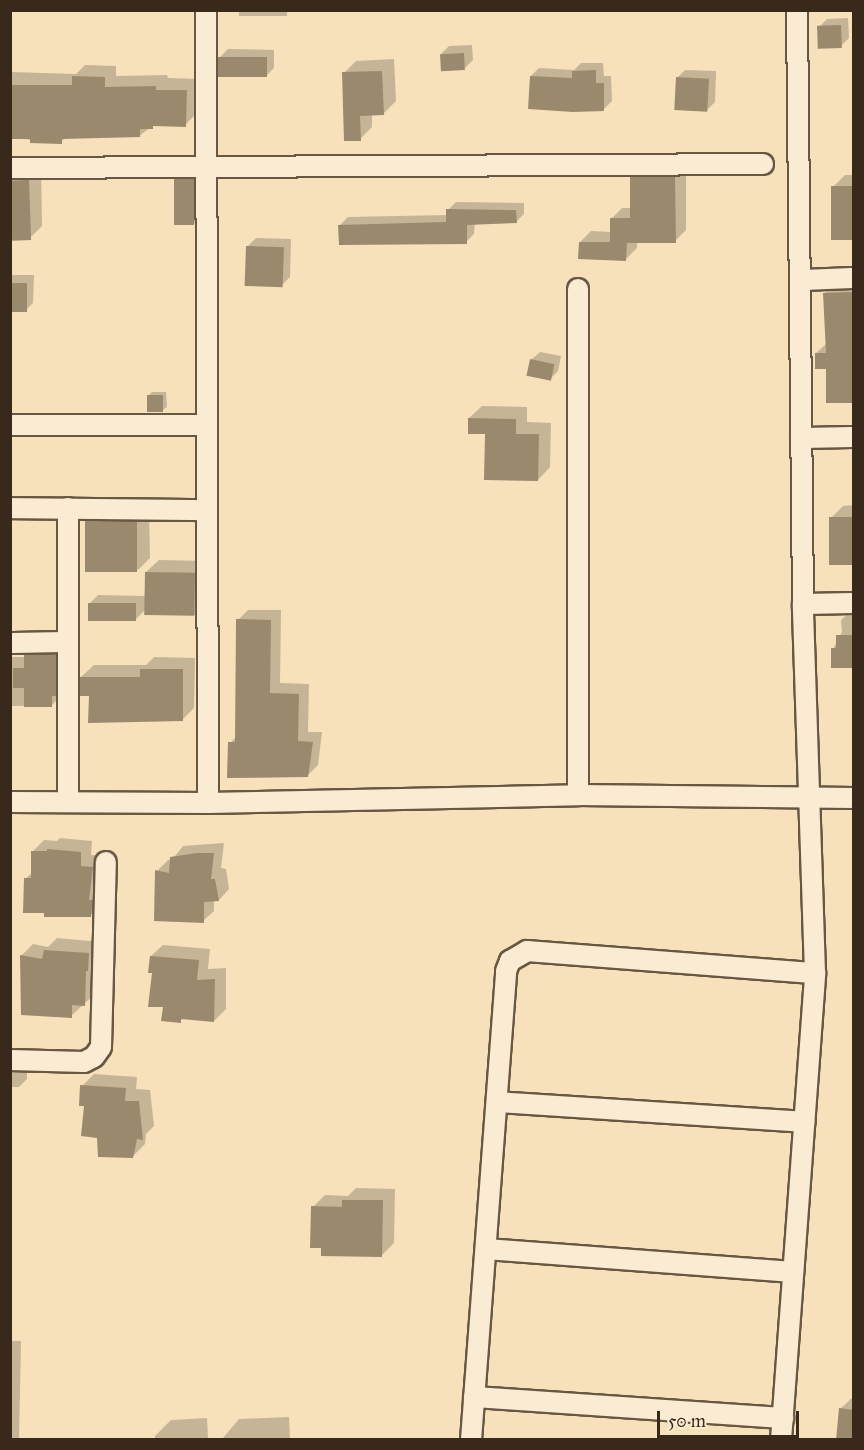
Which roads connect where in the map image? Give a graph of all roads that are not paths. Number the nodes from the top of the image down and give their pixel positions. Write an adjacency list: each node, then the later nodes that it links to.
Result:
1 (206, 10): 5 (street)
2 (797, 10): 7 (street)
3 (763, 164): 5 (street)
4 (10, 168): 5 (street)
5 (205, 168): 10 (street)
6 (854, 278): 7 (street)
7 (801, 280): 12 (street)
8 (578, 289): 20 (street)
9 (10, 425): 10 (street)
10 (206, 425): 15 (street)
11 (854, 437): 12 (street)
12 (801, 438): 17 (street)
13 (10, 508): 14 (street)
14 (68, 508): 15 (street); 18 (street)
15 (205, 510): 25 (street)
16 (854, 603): 17 (street)
17 (803, 604): 21 (street)
18 (67, 642): 19 (street); 24 (street)
19 (10, 643)
20 (578, 795): 21 (street); 25 (street)
21 (810, 798): 22 (street); 27 (street)
22 (854, 798)
23 (10, 802): 24 (street)
24 (68, 802): 25 (street)
25 (208, 803)
26 (106, 862): 28 (street)
27 (815, 973): 29 (street); 30 (street)
28 (10, 1060)
29 (497, 1102): 30 (street); 31 (street)
30 (804, 1122): 32 (street)
31 (486, 1249): 32 (street); 33 (street)
32 (793, 1272): 34 (street)
33 (474, 1397): 34 (street); 35 (street)
34 (783, 1418): 36 (street)
35 (471, 1440)
36 (781, 1440)

